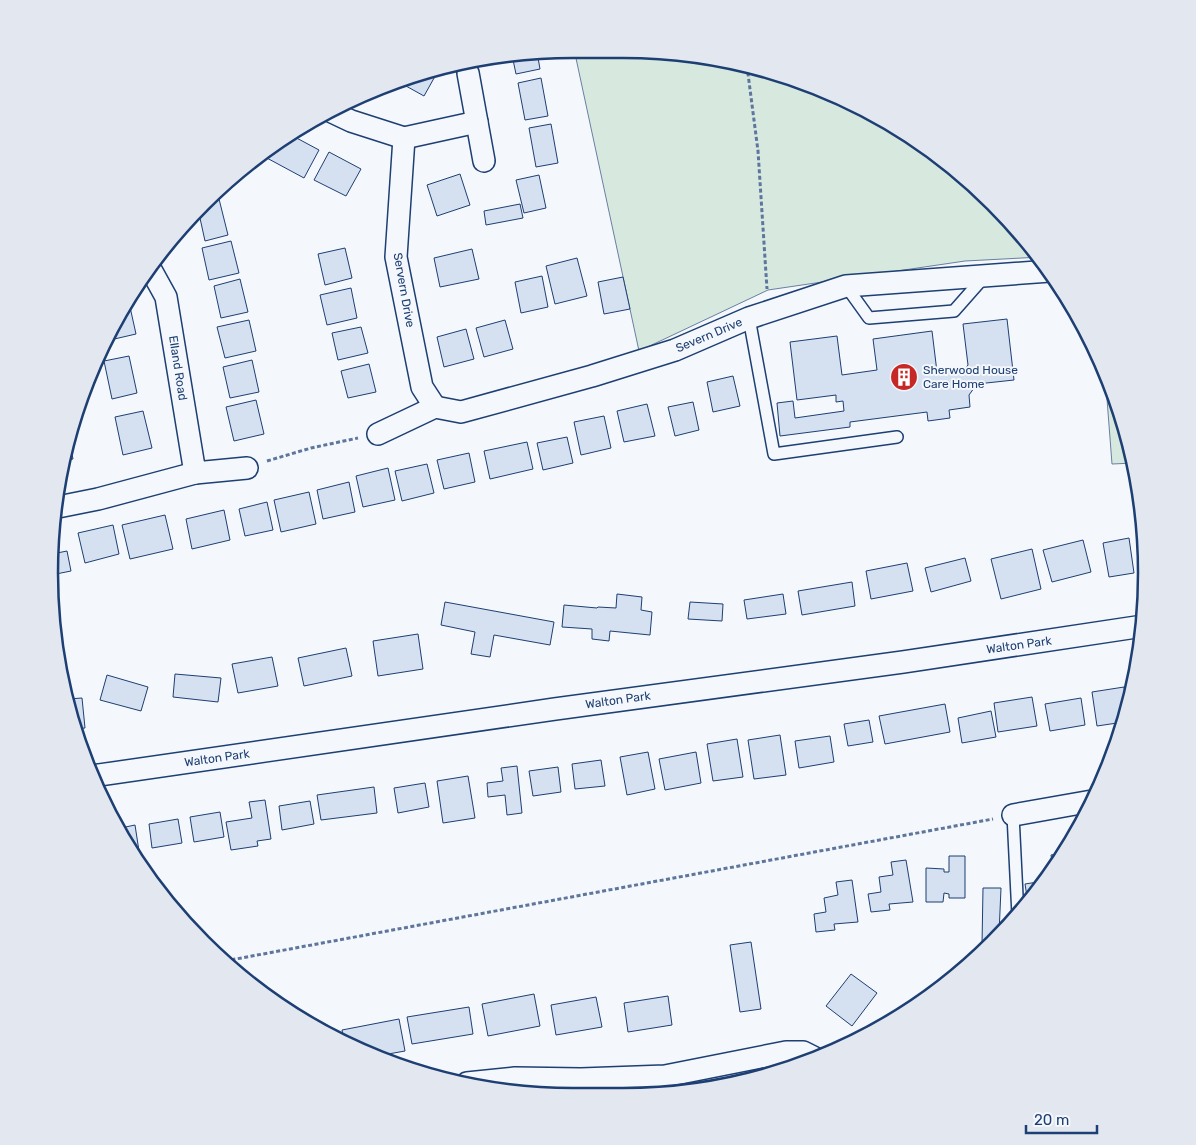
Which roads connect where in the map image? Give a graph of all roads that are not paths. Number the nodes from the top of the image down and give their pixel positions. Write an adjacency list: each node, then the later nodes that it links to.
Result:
1 (468, 73): 3 (street)
2 (338, 115): 4 (street)
3 (477, 122): 4 (street); 5 (street)
4 (404, 138): 11 (street, Servern Drive)
5 (484, 161)
6 (1041, 272): 8 (street, Severn Drive)
7 (153, 274): 15 (street, Elland Road)
8 (986, 275): 9 (street, Severn Drive); 9 (lane)
9 (846, 286): 10 (street, Severn Drive)
10 (749, 318): 11 (street, Severn Drive); 13 (lane)
11 (435, 407): 12 (street)
12 (378, 434)
13 (897, 436)
14 (247, 468): 15 (street)
15 (195, 473): 16 (street)
16 (62, 506)
17 (1135, 627): 18 (street, Walton Park)
18 (99, 775)
19 (1084, 802): 20 (street)
20 (1013, 815): 21 (lane)
21 (1017, 904)
22 (806, 1054): 23 (street)
23 (490, 1081)

